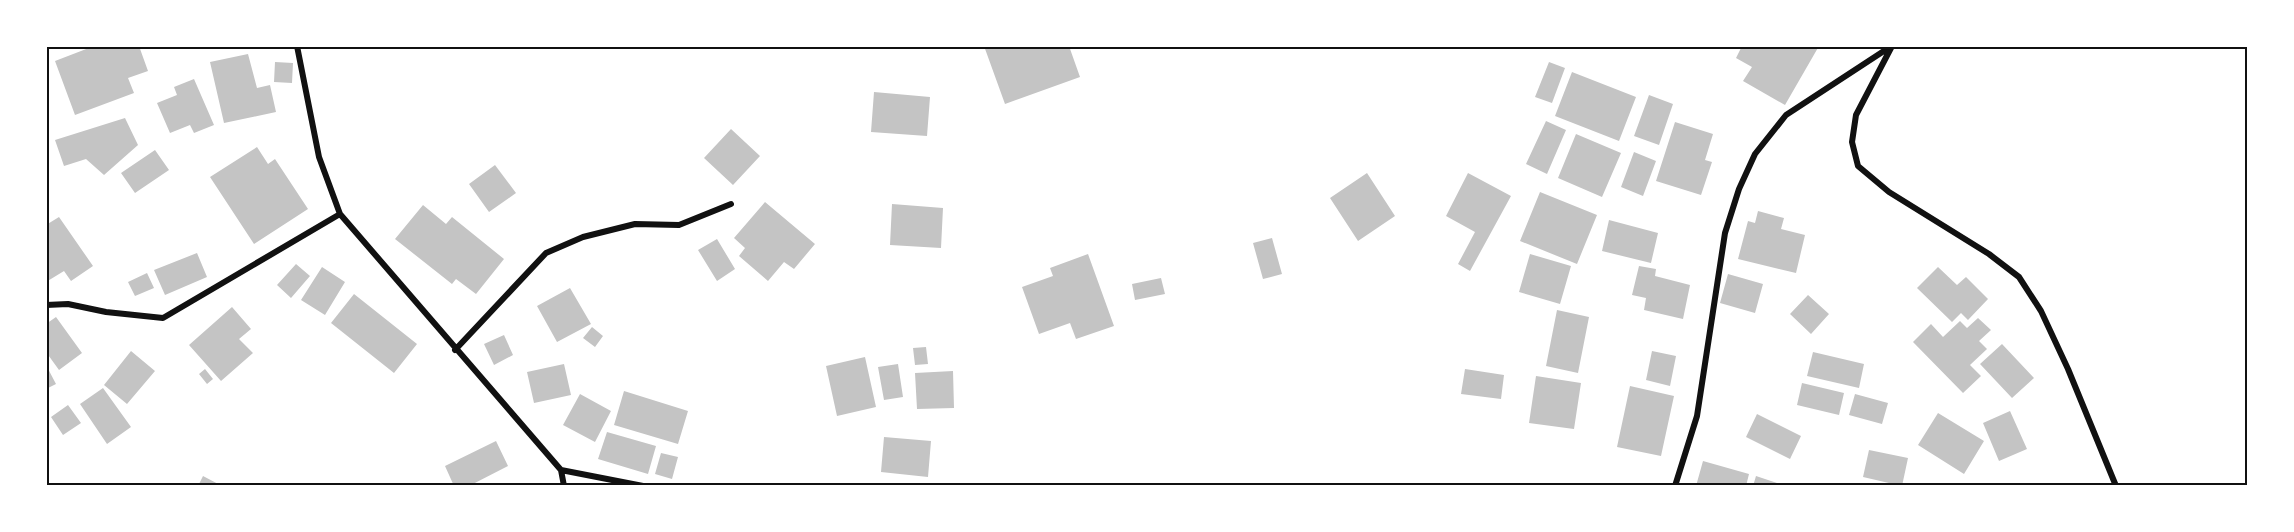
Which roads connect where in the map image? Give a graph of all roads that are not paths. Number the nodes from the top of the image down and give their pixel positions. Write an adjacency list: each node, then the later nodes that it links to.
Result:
1 (297, 46): 4 (street)
2 (1891, 46): 10 (street); 11 (street)
3 (731, 204): 6 (street)
4 (340, 214): 5 (street); 6 (street)
5 (46, 305)
6 (455, 350): 7 (street)
7 (561, 470): 8 (street); 9 (street)
8 (564, 486)
9 (643, 486)
10 (1675, 486)
11 (2116, 486)

